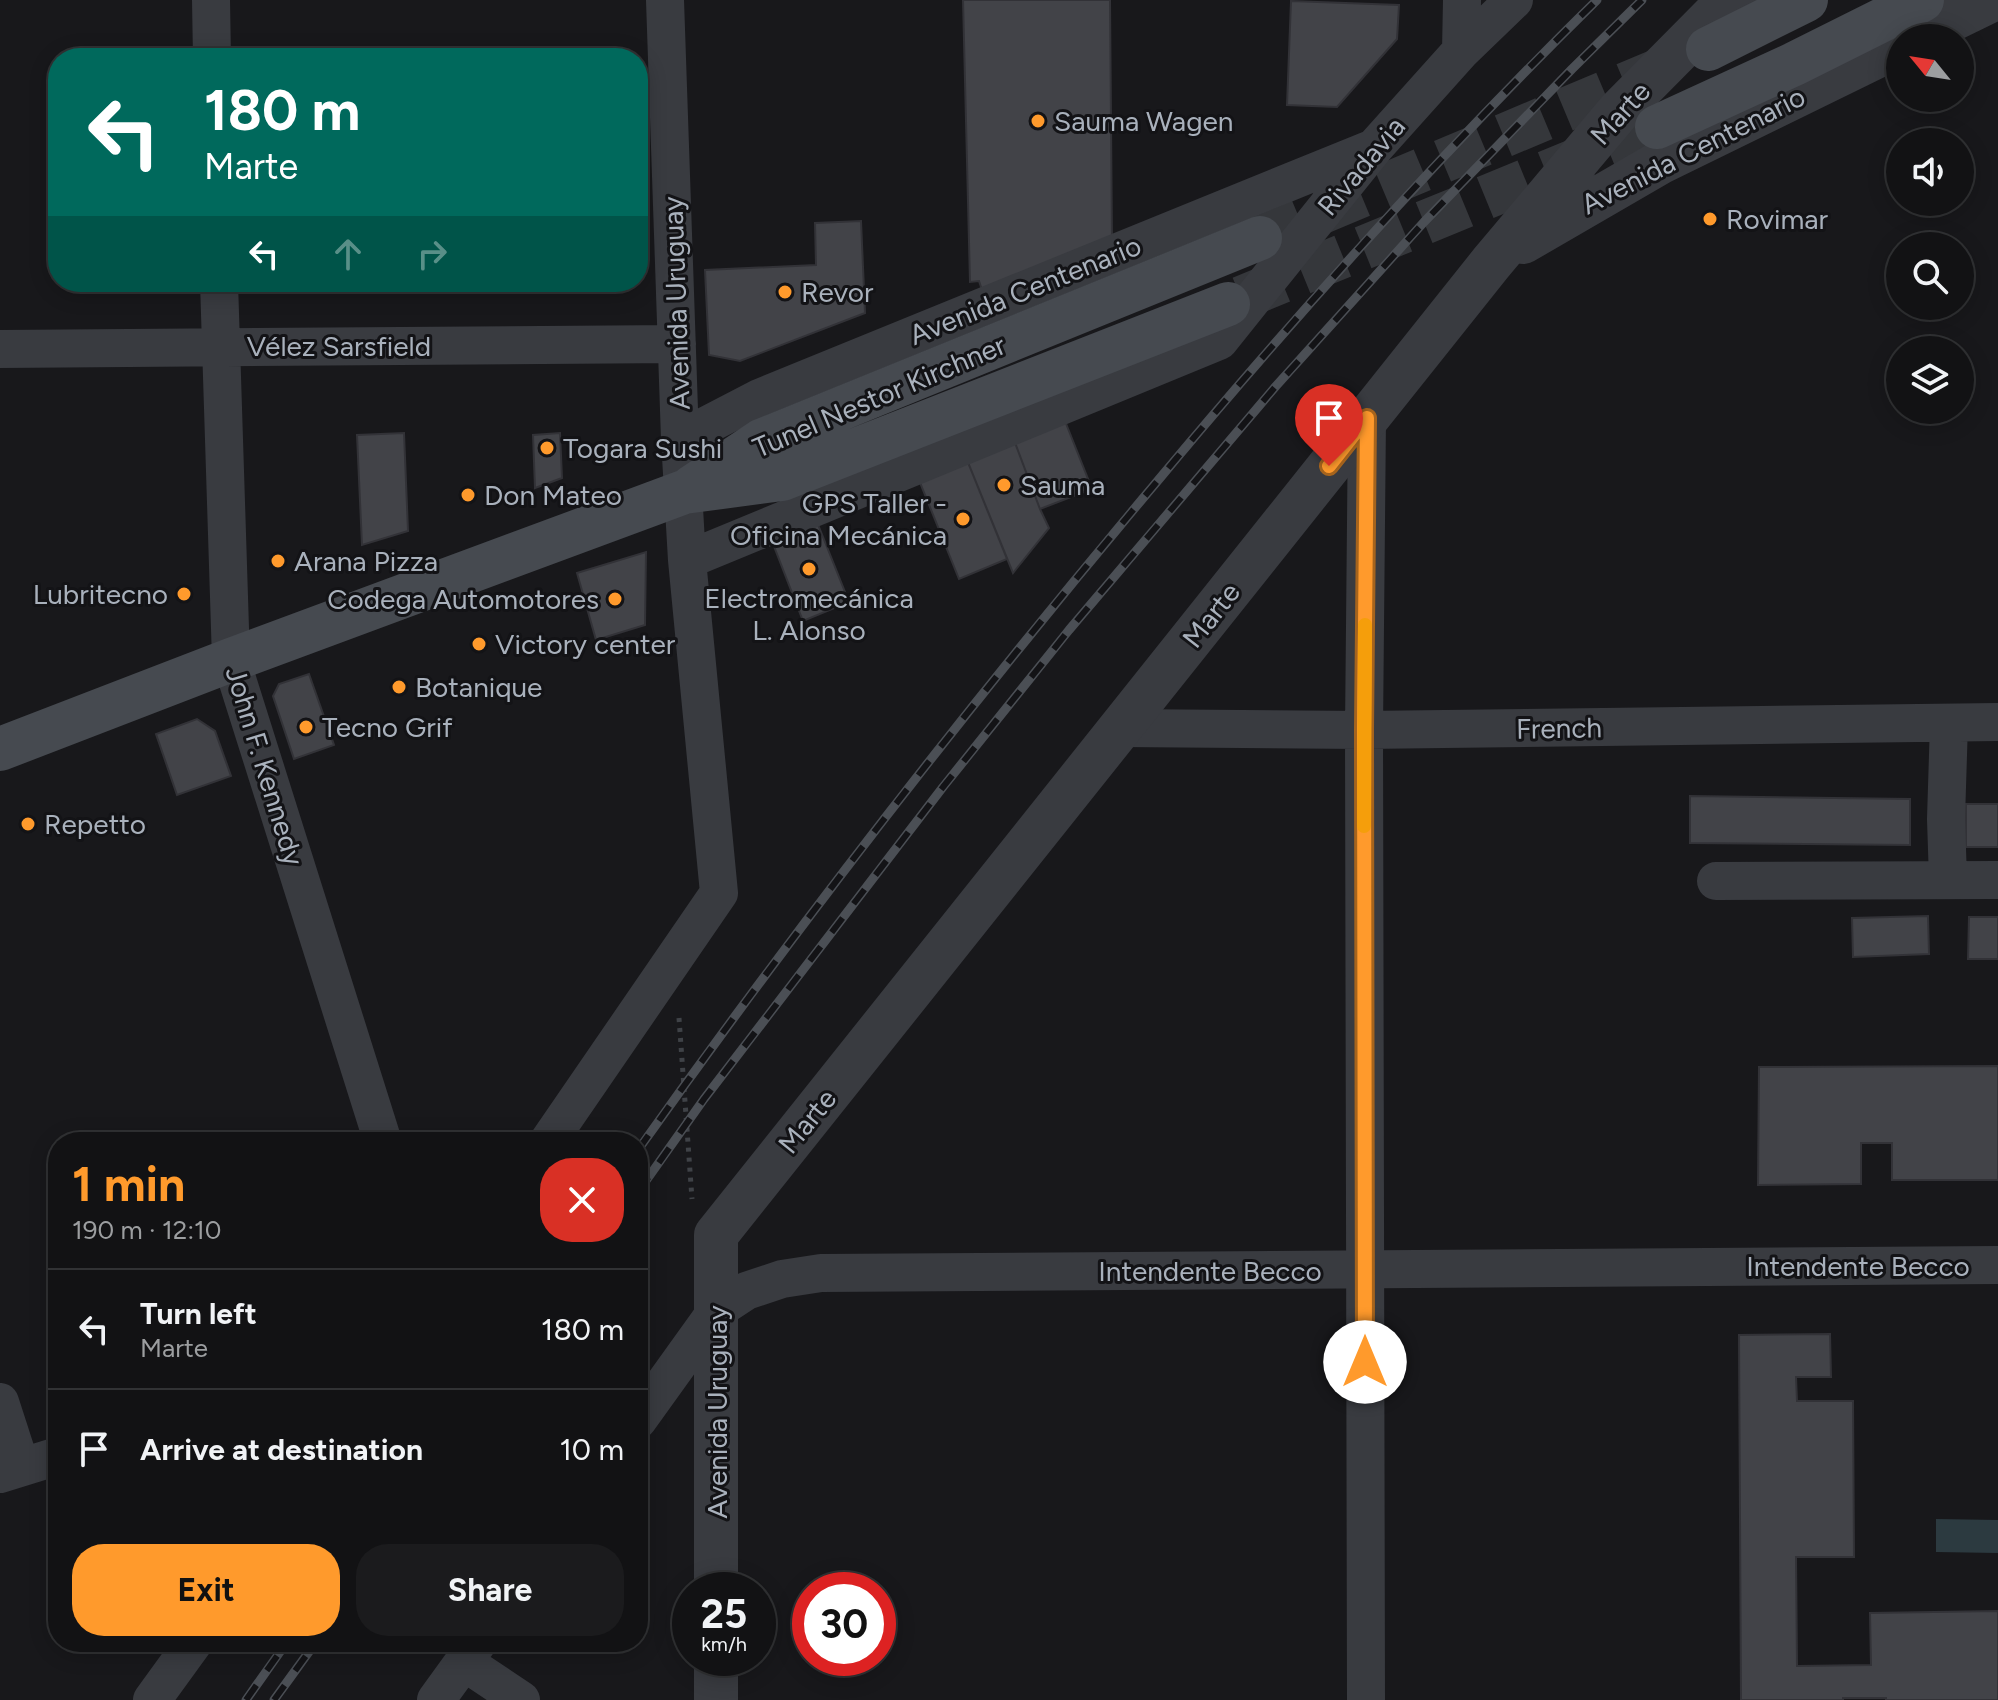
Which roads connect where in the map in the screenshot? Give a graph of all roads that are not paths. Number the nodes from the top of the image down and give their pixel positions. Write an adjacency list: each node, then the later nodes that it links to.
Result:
1 (211, 0): 10 (street)
2 (665, 0): 20 (street, Avenida Uruguay)
3 (1462, 0): 13 (street)
4 (1514, 0): 13 (street, Rivadavia)
5 (1806, 0): 11 (main road)
6 (1922, 0): 14 (main road)
7 (1992, 0): 9 (street)
8 (1728, 4): 14 (street, Marte)
9 (1943, 24)
10 (212, 48)
11 (1708, 49)
12 (1886, 50): 14 (street, Avenida Centenario)
13 (1461, 51): 15 (street, Rivadavia)
14 (1646, 133): 17 (street, Marte); 17 (street, Avenida Centenario)
15 (1374, 148): 19 (street, Rivadavia); 24 (street, Avenida Centenario)
16 (1260, 238): 25 (main road, Tunel Nestor Kirchner)
17 (1491, 263): 23 (street, Marte)
18 (219, 292): 21 (street, John F. Kennedy)
19 (1224, 322): 25 (main road, Tunel Nestor Kirchner); 26 (street)
20 (677, 344): 21 (street, Vélez Sarsfield); 24 (street, Avenida Uruguay)
21 (220, 347): 22 (street, Vélez Sarsfield); 27 (street, John F. Kennedy)
22 (0, 349)
23 (1367, 418): 30 (street, Marte); 31 (street)
24 (680, 439): 25 (street, Avenida Uruguay)
25 (684, 492): 26 (street, Avenida Uruguay); 27 (main road)
26 (687, 560): 37 (street, Avenida Uruguay)
27 (231, 660): 32 (main road); 36 (street, John F. Kennedy)
28 (1998, 722): 29 (street, French)
29 (1949, 723): 31 (street, French); 33 (street)
30 (1121, 728): 31 (street, French); 38 (street, Marte)
31 (1364, 730): 40 (street)
32 (0, 749)
33 (1948, 879): 34 (street); 35 (street)
34 (1998, 880)
35 (1716, 881)
36 (380, 1132)
37 (555, 1132)
38 (716, 1235): 41 (street, Avenida Uruguay)
39 (1998, 1265): 40 (street, Intendente Becco)
40 (1365, 1270): 41 (street, Intendente Becco); 54 (street)
41 (717, 1310): 43 (street); 46 (street, Avenida Uruguay)
42 (0, 1402): 45 (street)
43 (648, 1406)
44 (48, 1459): 45 (street)
45 (11, 1471)
46 (716, 1572)
47 (187, 1652): 50 (street)
48 (471, 1652): 51 (street); 52 (street)
49 (716, 1676): 53 (street)
50 (152, 1700)
51 (436, 1700)
52 (521, 1700)
53 (716, 1700)
54 (1366, 1700)

